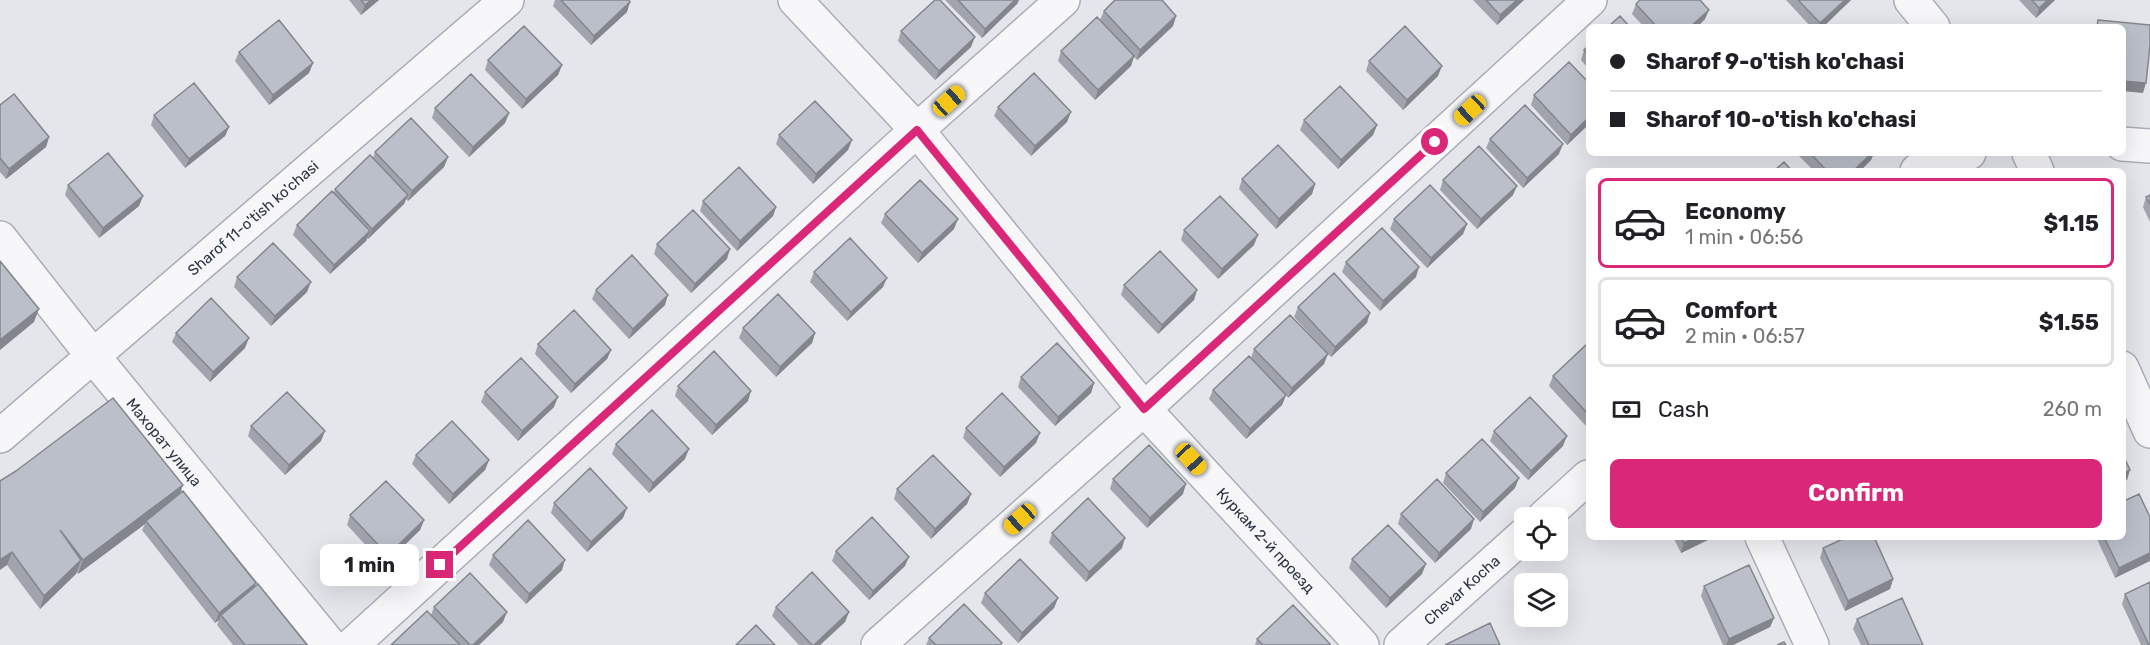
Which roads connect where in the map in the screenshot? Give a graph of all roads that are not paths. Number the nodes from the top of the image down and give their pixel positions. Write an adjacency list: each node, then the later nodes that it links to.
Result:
1 (795, 0): 7 (street, Куркам 2-й проезд)
2 (1063, 0): 7 (street)
3 (1590, 0): 15 (street)
4 (1911, 0): 6 (street)
5 (491, 5): 13 (street, Sharof 11-o'tish ko'chasi)
6 (1931, 24)
7 (917, 130): 15 (street, Куркам 2-й проезд); 23 (street)
8 (2126, 144): 9 (street)
9 (2150, 146)
10 (1958, 156): 11 (street)
11 (1920, 168)
12 (0, 238): 13 (street, Махорат улица)
13 (93, 356): 17 (street, Sharof 11-o'tish ko'chasi); 22 (street, Махорат улица)
14 (2126, 377): 16 (street)
15 (1144, 409): 24 (street); 25 (street, Куркам 2-й проезд)
16 (2150, 431)
17 (0, 436)
18 (1586, 479): 19 (street)
19 (1555, 507)
20 (1763, 540): 27 (street)
21 (1514, 544): 26 (street, Chevar Kocha)
22 (330, 645)
23 (352, 645)
24 (878, 645)
25 (1362, 645)
26 (1401, 645)
27 (1812, 645)

